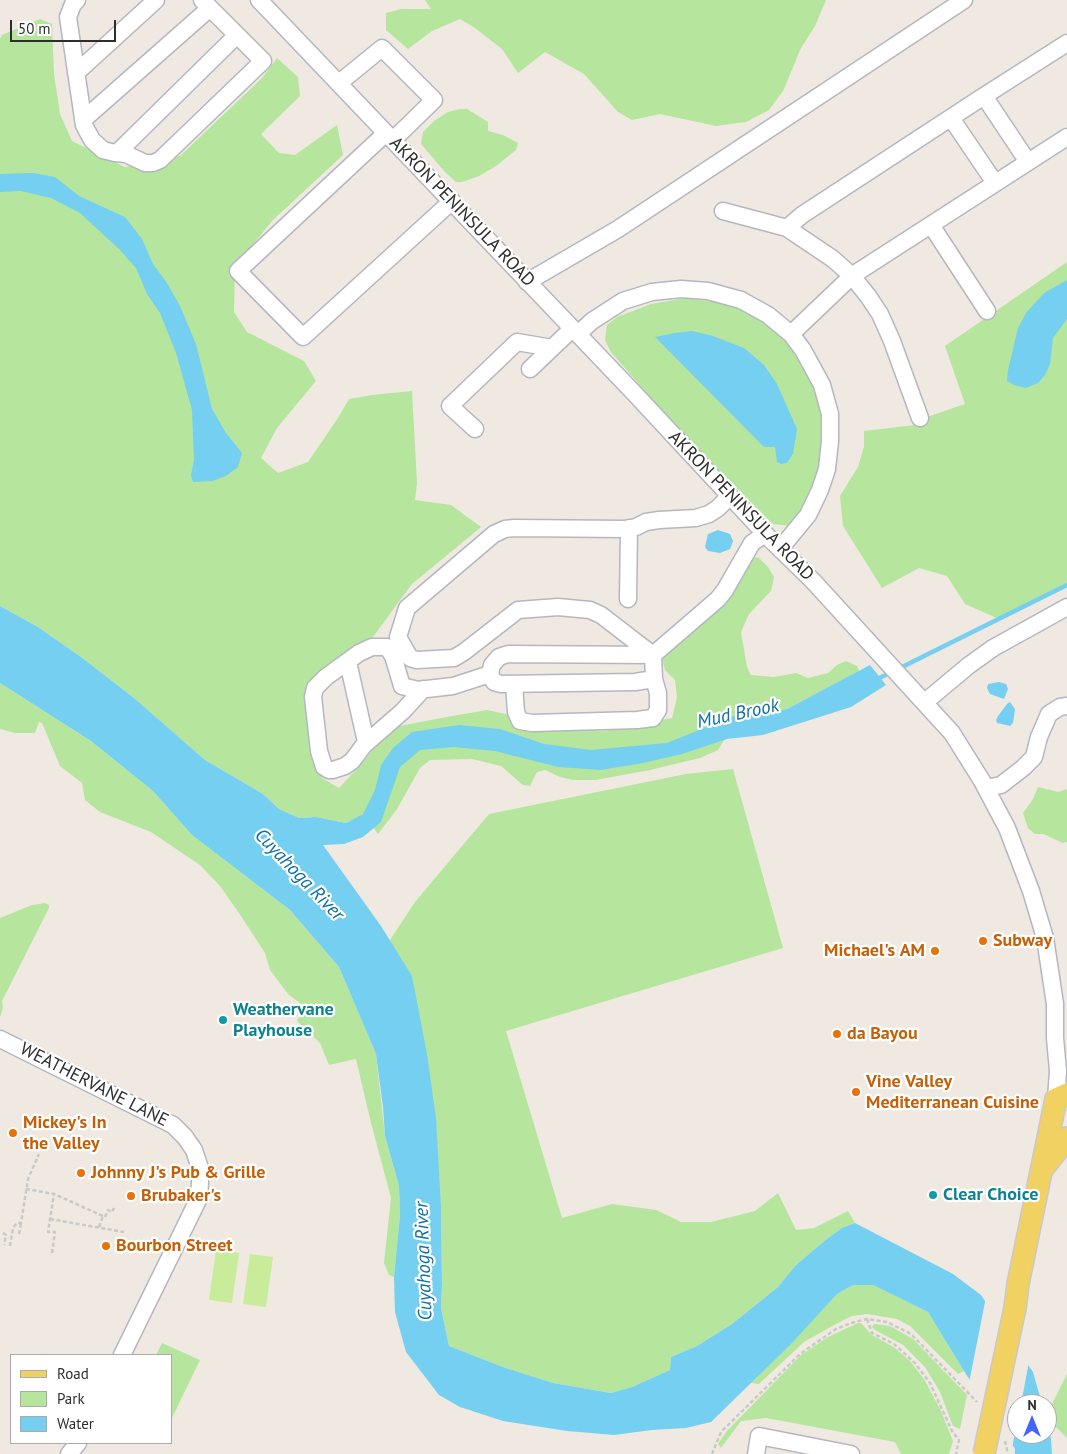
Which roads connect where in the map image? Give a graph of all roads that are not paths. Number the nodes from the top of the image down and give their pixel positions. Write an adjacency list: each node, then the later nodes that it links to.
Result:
1 (78, 0): 8 (street)
2 (156, 0): 8 (street)
3 (259, 0): 9 (street, AKRON PENINSULA ROAD)
4 (964, 0): 23 (street)
5 (206, 4): 6 (street); 12 (street)
6 (237, 35): 15 (street); 15 (street)
7 (1067, 42): 10 (street)
8 (76, 73): 12 (street)
9 (339, 84): 13 (street, AKRON PENINSULA ROAD); 13 (street)
10 (984, 96): 11 (street); 16 (street)
11 (951, 118): 17 (street); 21 (street)
12 (83, 120): 15 (street)
13 (389, 136): 18 (street, AKRON PENINSULA ROAD); 18 (street)
14 (1067, 137): 16 (street)
15 (116, 153)
16 (1028, 162): 17 (street)
17 (995, 182): 20 (street)
18 (452, 201): 23 (street, AKRON PENINSULA ROAD)
19 (723, 211): 21 (street)
20 (931, 224): 22 (street); 24 (street)
21 (787, 228): 22 (street)
22 (852, 276): 26 (street); 29 (street)
23 (528, 282): 25 (street, AKRON PENINSULA ROAD)
24 (987, 311)
25 (575, 331): 26 (street); 27 (street); 31 (street, AKRON PENINSULA ROAD)
26 (791, 334): 34 (street)
27 (552, 348): 28 (street); 30 (street)
28 (530, 369)
29 (920, 418)
30 (474, 429)
31 (730, 496): 32 (street); 33 (street, AKRON PENINSULA ROAD)
32 (630, 528): 35 (street); 37 (street)
33 (765, 534): 34 (street, AKRON PENINSULA ROAD); 37 (street)
34 (780, 549): 43 (street, AKRON PENINSULA ROAD)
35 (628, 598)
36 (1067, 607): 43 (street)
37 (653, 655): 39 (street); 40 (street)
38 (348, 662): 42 (street); 45 (street); 45 (street)
39 (490, 674): 41 (street); 42 (street)
40 (654, 679): 41 (street); 41 (street)
41 (514, 684)
42 (423, 689): 45 (street)
43 (924, 702): 46 (street, AKRON PENINSULA ROAD)
44 (1067, 706): 46 (street)
45 (366, 742)
46 (986, 788): 48 (street, AKRON PENINSULA ROAD)
47 (0, 1038): 51 (street, WEATHERVANE LANE)
48 (1061, 1096): 50 (main road)
49 (1067, 1138): 50 (main road)
50 (1040, 1171): 56 (main road, bridge)
51 (122, 1354)
52 (77, 1444): 53 (street)
53 (69, 1454)
54 (756, 1454): 55 (street)
55 (851, 1454)
56 (984, 1454)

